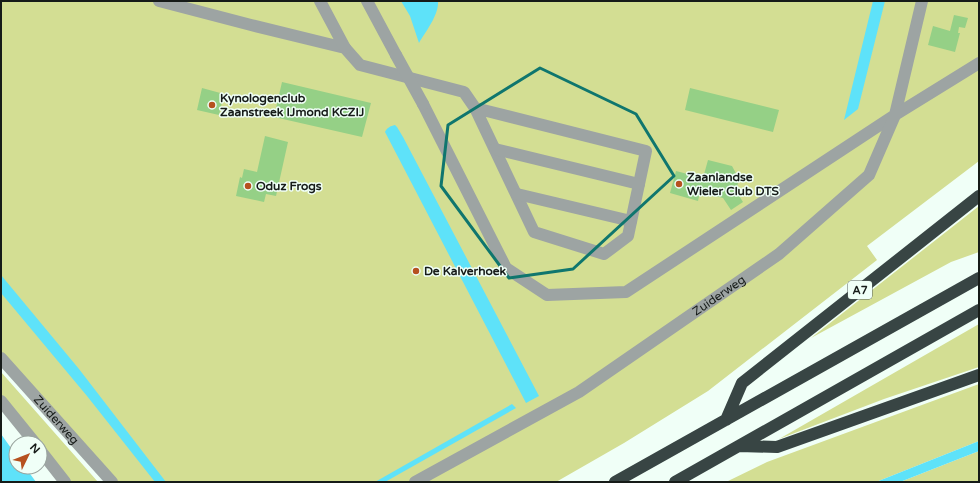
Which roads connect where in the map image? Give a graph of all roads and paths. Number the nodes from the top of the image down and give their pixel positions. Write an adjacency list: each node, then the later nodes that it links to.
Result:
1 (159, 1): 5 (street)
2 (366, 1): 8 (street, bridge)
3 (922, 1): 8 (street, Zuiderweg)
4 (317, 2): 5 (street)
5 (345, 48): 7 (street)
6 (979, 63): 8 (street)
7 (476, 108): 9 (street); 10 (street)
8 (894, 115): 25 (street, Zuiderweg)
9 (495, 149): 10 (street); 11 (street)
10 (639, 184): 13 (street)
11 (517, 194): 13 (street); 13 (street)
12 (979, 196): 19 (highway, A7)
13 (631, 221)
14 (979, 278): 19 (highway)
15 (979, 310): 21 (highway)
16 (1, 358): 24 (street, Zuiderweg)
17 (979, 376): 21 (highway)
18 (1, 401): 20 (street)
19 (726, 420): 26 (highway)
20 (28, 435)
21 (738, 446): 27 (highway)
22 (48, 460): 23 (street)
23 (65, 482)
24 (112, 482)
25 (416, 482)
26 (615, 482)
27 (675, 482)

